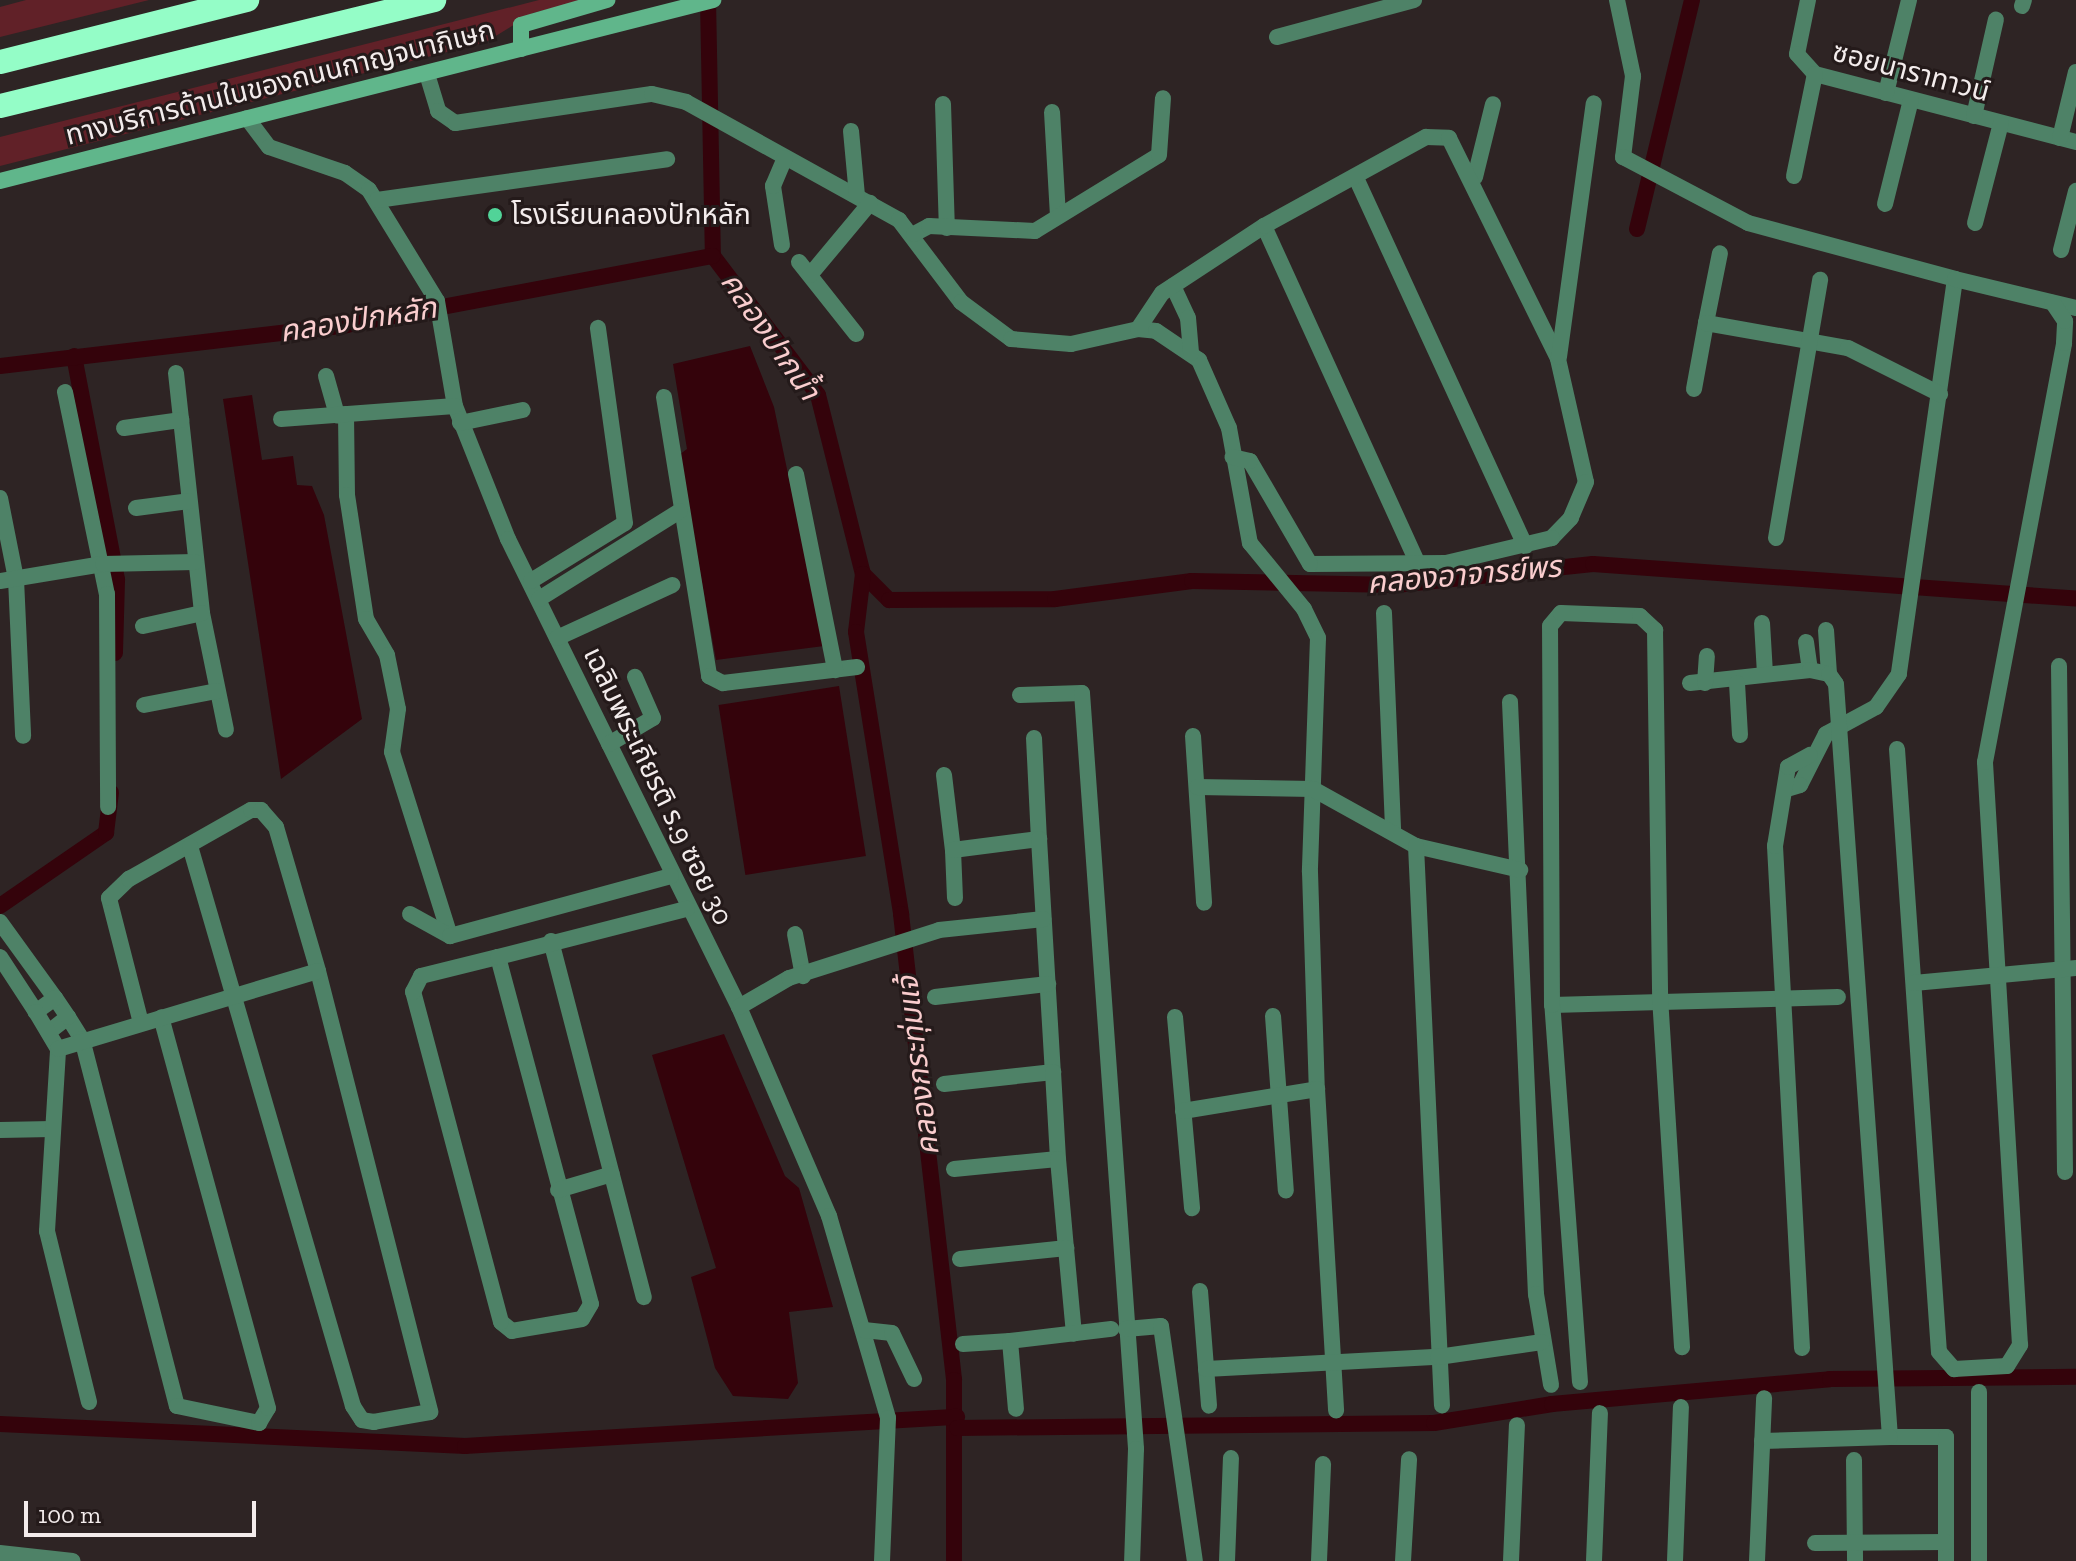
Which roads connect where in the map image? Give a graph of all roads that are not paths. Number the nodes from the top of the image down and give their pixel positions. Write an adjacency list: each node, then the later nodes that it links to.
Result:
1 (247, 0): 12 (highway)
2 (434, 0): 22 (highway)
3 (607, 0): 11 (main road)
4 (713, 0): 11 (main road, ทางบริการด้านในของถนนกาญจนาภิเษก)
5 (1414, 0): 10 (street)
6 (1617, 0): 47 (street)
7 (1808, 0): 15 (street, ซอยนาราทาวน์)
8 (1909, 0): 16 (street)
9 (1996, 19): 24 (street)
10 (1277, 37)
11 (521, 49): 14 (main road, ทางบริการด้านในของถนนกาญจนาภิเษก)
12 (0, 62)
13 (2076, 72): 28 (street)
14 (427, 74): 25 (main road, ทางบริการด้านในของถนนกาญจนาภิเษก); 29 (street)
15 (1815, 74): 16 (street, ซอยนาราทาวน์); 31 (street)
16 (1886, 93): 18 (street, ซอยนาราทาวน์)
17 (1163, 98): 39 (street)
18 (1911, 100): 24 (street, ซอยนาราทาวน์); 38 (street)
19 (1594, 103): 58 (street)
20 (943, 104): 42 (street)
21 (1493, 104): 32 (street)
22 (0, 106)
23 (1052, 112): 39 (street)
24 (1974, 116): 26 (street, ซอยนาราทาวน์)
25 (247, 118): 34 (main road, ทางบริการด้านในของถนนกาญจนาภิเษก); 36 (street, เฉลิมพระเกียรติ ร.9 ซอย 30)
26 (2001, 123): 28 (street, ซอยนาราทาวน์); 40 (street)
27 (851, 131): 37 (street)
28 (2068, 140)
29 (785, 158): 37 (street); 44 (street)
30 (667, 159): 36 (street)
31 (1794, 176)
32 (1475, 177): 33 (street); 58 (street)
33 (1357, 180): 41 (street); 79 (street)
34 (0, 181)
35 (2076, 191): 45 (street)
36 (377, 200): 65 (street, เฉลิมพระเกียรติ ร.9 ซอย 30)
37 (863, 200): 43 (street); 55 (street)
38 (1885, 204)
39 (1058, 216): 42 (street)
40 (1975, 223)
41 (1264, 226): 49 (street); 82 (street)
42 (947, 228): 43 (street)
43 (914, 234): 54 (street)
44 (782, 245)
45 (2061, 250)
46 (1720, 253): 52 (street)
47 (1955, 279): 50 (street); 63 (street)
48 (1820, 280): 56 (street)
49 (1173, 286): 54 (street); 57 (street)
50 (2053, 303): 51 (street); 140 (street)
51 (2076, 308)
52 (1706, 323): 56 (street); 61 (street)
53 (598, 328): 84 (street)
54 (1138, 329): 57 (street)
55 (856, 334)
56 (1808, 342): 63 (street); 78 (street)
57 (1191, 353): 72 (street)
58 (1558, 359): 79 (street)
59 (176, 373): 69 (street)
60 (326, 376): 67 (street)
61 (1694, 389)
62 (65, 392): 81 (street)
63 (1940, 394): 107 (street)
64 (664, 397): 77 (street)
65 (455, 406): 67 (street); 70 (street, เฉลิมพระเกียรติ ร.9 ซอย 30)
66 (523, 410): 70 (street)
67 (342, 414): 68 (street); 133 (street)
68 (281, 419)
69 (181, 420): 71 (street); 75 (street)
70 (460, 423): 84 (street, เฉลิมพระเกียรติ ร.9 ซอย 30)
71 (124, 428)
72 (1232, 457): 82 (street); 117 (street)
73 (796, 474): 97 (street)
74 (0, 498): 83 (street)
75 (189, 501): 76 (street); 80 (street)
76 (136, 508)
77 (680, 511): 86 (street); 97 (street)
78 (1776, 538)
79 (1525, 546): 82 (street)
80 (195, 562): 81 (street); 87 (street)
81 (106, 564): 83 (street); 118 (street)
82 (1419, 566)
83 (8, 580): 110 (street)
84 (531, 581): 86 (street, เฉลิมพระเกียรติ ร.9 ซอย 30)
85 (672, 585): 92 (street)
86 (539, 599): 92 (street, เฉลิมพระเกียรติ ร.9 ซอย 30)
87 (202, 613): 90 (street); 103 (street)
88 (1384, 613): 119 (street)
89 (1762, 623): 99 (street)
90 (143, 626)
91 (1826, 630): 100 (street)
92 (557, 638): 113 (street, เฉลิมพระเกียรติ ร.9 ซอย 30)
93 (1806, 642): 98 (street)
94 (1707, 656): 102 (street)
95 (2059, 666): 137 (street)
96 (857, 667): 97 (street)
97 (835, 670)
98 (1810, 670): 99 (street); 100 (street)
99 (1765, 674): 102 (street)
100 (1829, 674): 107 (street)
101 (635, 677): 113 (street)
102 (1737, 683): 109 (street)
103 (217, 691): 106 (street); 108 (street)
104 (1020, 695): 178 (street)
105 (1510, 702): 124 (street)
106 (144, 705)
107 (1841, 725): 146 (street); 202 (street)
108 (226, 730)
109 (1740, 735)
110 (23, 736)
111 (1193, 736): 116 (street)
112 (1034, 738): 120 (street)
113 (609, 744): 125 (street, เฉลิมพระเกียรติ ร.9 ซอย 30)
114 (1897, 749): 141 (street)
115 (944, 775): 123 (street)
116 (1197, 787): 117 (street); 127 (street)
117 (1313, 789): 119 (street); 162 (street)
118 (108, 807)
119 (1393, 832): 122 (street)
120 (1039, 839): 123 (street); 130 (street)
121 (190, 846): 138 (street); 143 (street); 156 (street)
122 (1416, 846): 124 (street); 186 (street)
123 (953, 850): 126 (street)
124 (1520, 870): 182 (street)
125 (671, 876): 128 (street, เฉลิมพระเกียรติ ร.9 ซอย 30); 133 (street)
126 (955, 898)
127 (1204, 903)
128 (687, 909): 134 (street); 150 (street, เฉลิมพระเกียรติ ร.9 ซอย 30)
129 (410, 914): 133 (street)
130 (1043, 919): 139 (street); 142 (street)
131 (0, 922): 148 (street)
132 (795, 934): 139 (street)
133 (450, 936)
134 (551, 941): 135 (street); 170 (street)
135 (498, 957): 171 (street); 171 (street)
136 (3, 962): 151 (street)
137 (2069, 968): 140 (street); 169 (street)
138 (318, 971): 143 (street); 143 (street)
139 (803, 976): 150 (street)
140 (1998, 976): 141 (street); 141 (street)
141 (1914, 983)
142 (1048, 984): 144 (street); 160 (street)
143 (237, 993): 154 (street)
144 (935, 997)
145 (1660, 997): 146 (street); 149 (street); 149 (street); 184 (street)
146 (1780, 997): 147 (street); 185 (street)
147 (1838, 997)
148 (55, 998): 151 (street); 153 (street)
149 (1552, 1005): 190 (street)
150 (739, 1007): 179 (street, เฉลิมพระเกียรติ ร.9 ซอย 30)
151 (36, 1012): 157 (street)
152 (1273, 1016): 163 (street)
153 (68, 1017): 157 (street); 158 (street)
154 (161, 1017): 156 (street); 158 (street)
155 (1175, 1017): 164 (street)
156 (141, 1023): 158 (street)
157 (50, 1031): 159 (street)
158 (82, 1039): 159 (street)
159 (58, 1049): 165 (street)
160 (1053, 1072): 161 (street); 167 (street)
161 (944, 1084)
162 (1317, 1089): 163 (street); 187 (street)
163 (1279, 1095): 164 (street); 172 (street)
164 (1183, 1111): 173 (street)
165 (52, 1129): 166 (street); 194 (street)
166 (0, 1130)
167 (1058, 1159): 168 (street); 174 (street)
168 (954, 1169)
169 (2065, 1172)
170 (612, 1174): 171 (street); 177 (street)
171 (558, 1190)
172 (1286, 1191)
173 (1192, 1208)
174 (1066, 1248): 175 (street); 180 (street)
175 (960, 1259)
176 (1200, 1291): 188 (street)
177 (644, 1297)
178 (1118, 1329): 180 (street); 214 (street); 215 (street)
179 (864, 1330): 189 (street); 213 (street, เฉลิมพระเกียรติ ร.9 ซอย 30)
180 (1074, 1334): 181 (street)
181 (1010, 1341): 183 (street); 198 (street)
182 (1542, 1342): 186 (street); 191 (street)
183 (963, 1344)
184 (1682, 1347)
185 (1802, 1348)
186 (1438, 1357): 187 (street); 195 (street)
187 (1335, 1361): 188 (street); 199 (street)
188 (1206, 1369): 196 (street)
189 (914, 1379)
190 (1580, 1382)
191 (1551, 1385)
192 (1979, 1392): 225 (street)
193 (1764, 1398): 203 (street)
194 (89, 1402)
195 (1442, 1405)
196 (1209, 1406)
197 (1681, 1407): 221 (street)
198 (1016, 1409)
199 (1336, 1410)
200 (1600, 1413): 220 (street)
201 (1517, 1425): 219 (street)
202 (1890, 1437): 203 (street); 209 (street)
203 (1762, 1441): 222 (street)
204 (1231, 1458): 216 (street)
205 (1409, 1459): 218 (street)
206 (1854, 1460): 208 (street)
207 (1323, 1464): 217 (street)
208 (1854, 1542): 209 (street); 210 (street); 223 (street)
209 (1946, 1542): 224 (street)
210 (1815, 1543)
211 (0, 1553): 212 (street)
212 (73, 1561)
213 (882, 1561)
214 (1132, 1561)
215 (1195, 1561)
216 (1227, 1561)
217 (1319, 1561)
218 (1403, 1561)
219 (1511, 1561)
220 (1594, 1561)
221 (1675, 1561)
222 (1757, 1561)
223 (1855, 1561)
224 (1946, 1561)
225 (1979, 1561)

